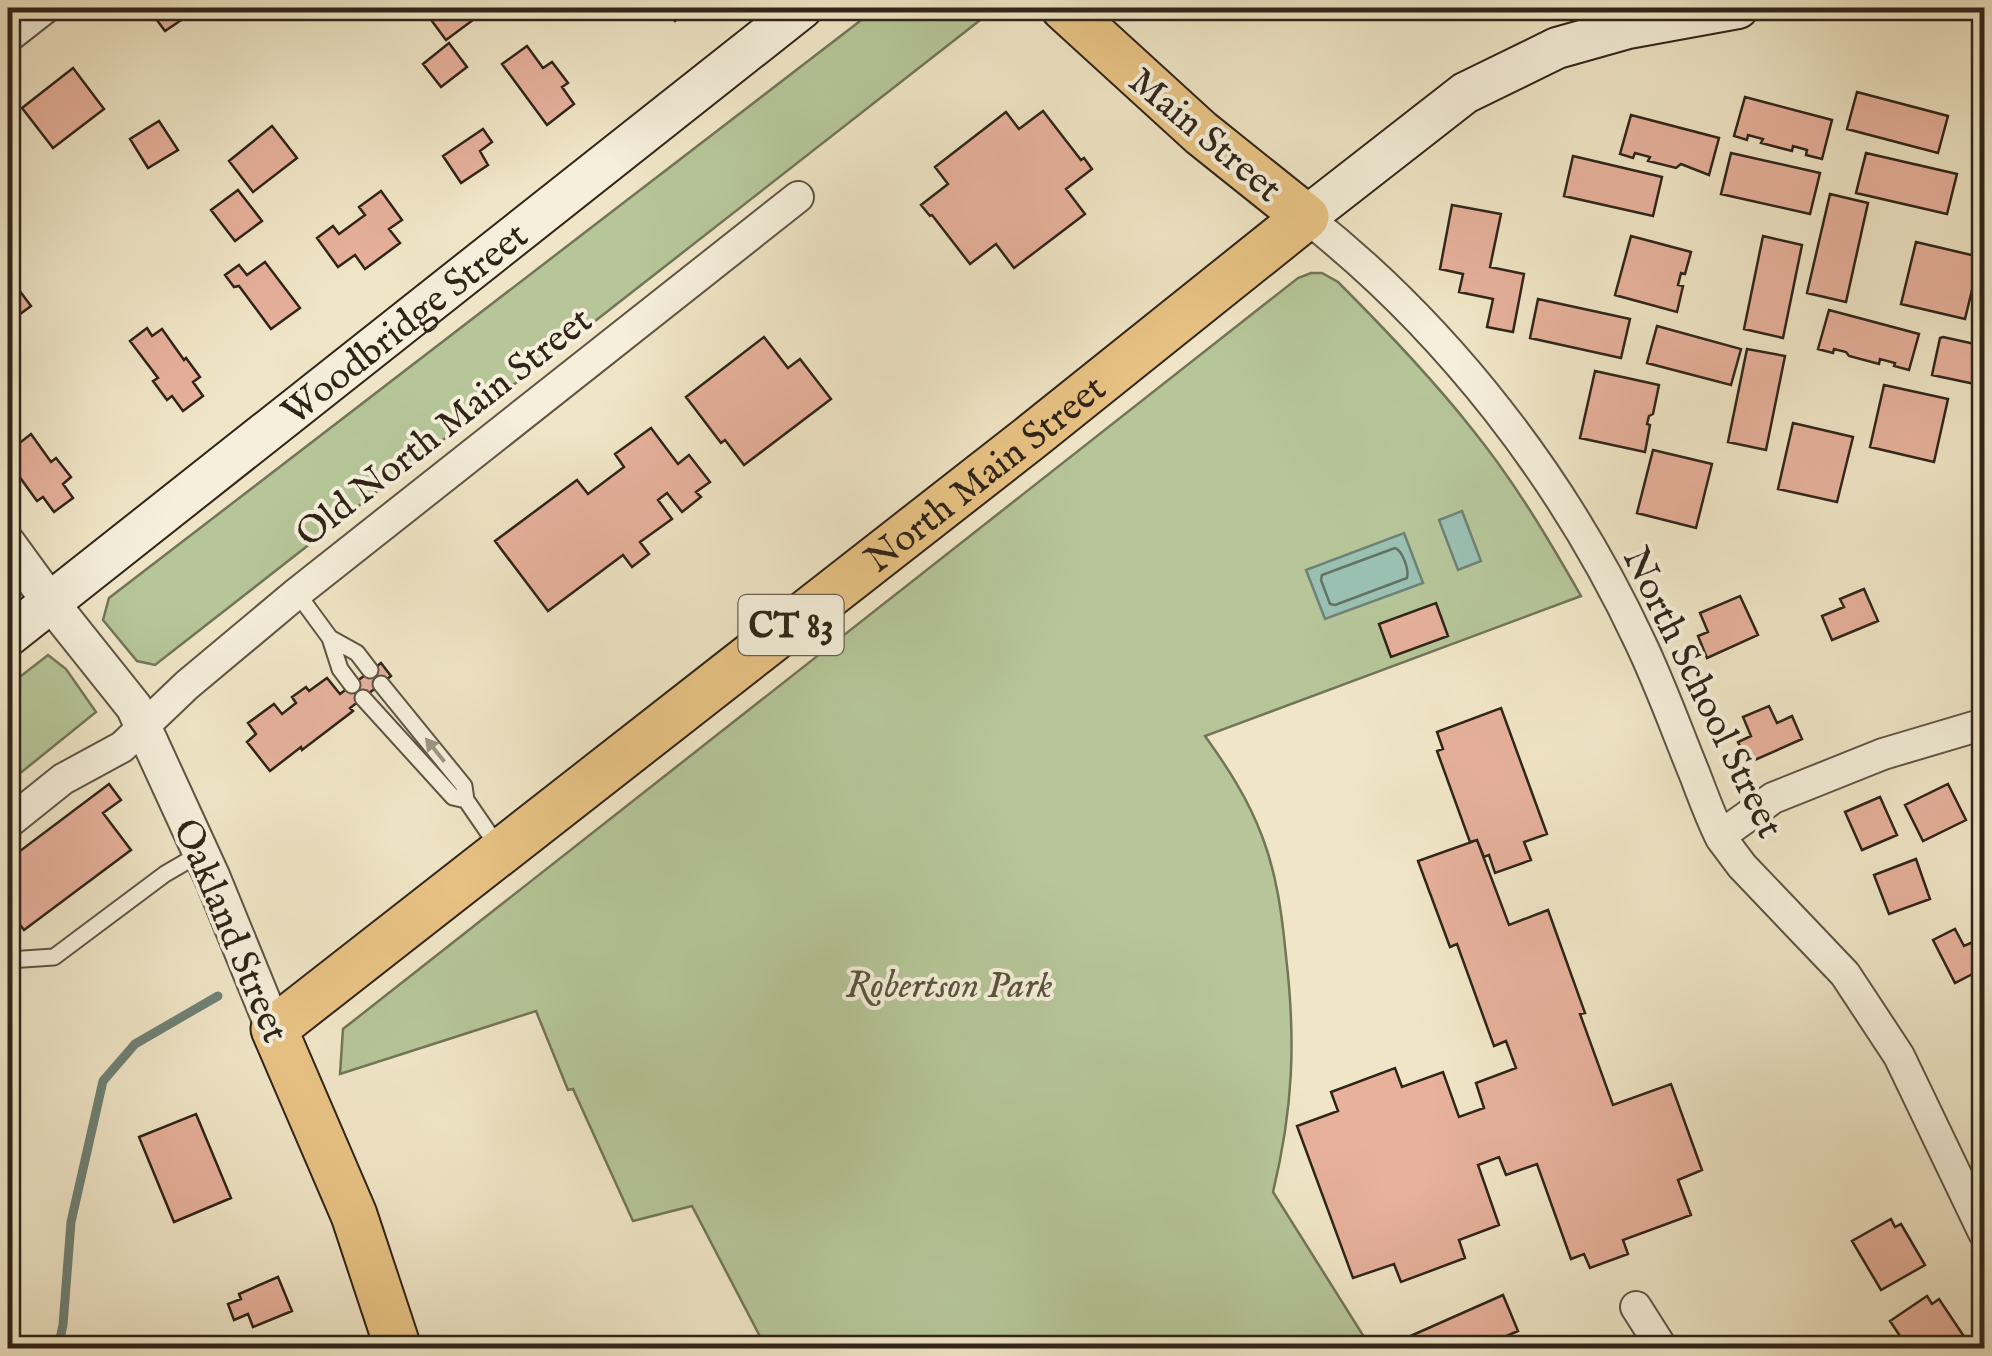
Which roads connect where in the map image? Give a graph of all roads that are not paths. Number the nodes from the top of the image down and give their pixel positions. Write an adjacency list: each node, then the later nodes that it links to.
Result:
1 (45, 8): 5 (street)
2 (802, 8): 10 (main road, Woodbridge Street)
3 (1064, 8): 7 (main road, Main Street)
4 (1738, 8): 7 (main road, North Main Street)
5 (8, 37)
6 (798, 197): 9 (street, Old North Main Street)
7 (1306, 218): 21 (street, North School Street); 22 (main road, North Main Street / CT 83)
8 (8, 544): 10 (street, Oakland Street)
9 (297, 593): 12 (lane); 18 (street, Old North Main Street)
10 (51, 603): 11 (main road, Woodbridge Street); 18 (street, Oakland Street)
11 (8, 636)
12 (330, 638): 13 (lane); 14 (lane)
13 (370, 670)
14 (352, 684)
15 (381, 684): 19 (lane, one-way to 15)
16 (363, 698): 19 (lane)
17 (1984, 724): 21 (street)
18 (144, 726): 20 (street, Old North Main Street); 23 (street, Oakland Street)
19 (466, 800): 22 (lane)
20 (8, 823)
21 (1720, 836): 26 (street, North School Street)
22 (502, 851): 25 (main road, North Main Street / CT 83)
23 (201, 853): 24 (lane); 25 (street, Oakland Street)
24 (8, 960)
25 (274, 1030): 28 (main road, Oakland Street)
26 (1984, 1232)
27 (1636, 1306): 29 (street)
28 (398, 1348)
29 (1662, 1348)

